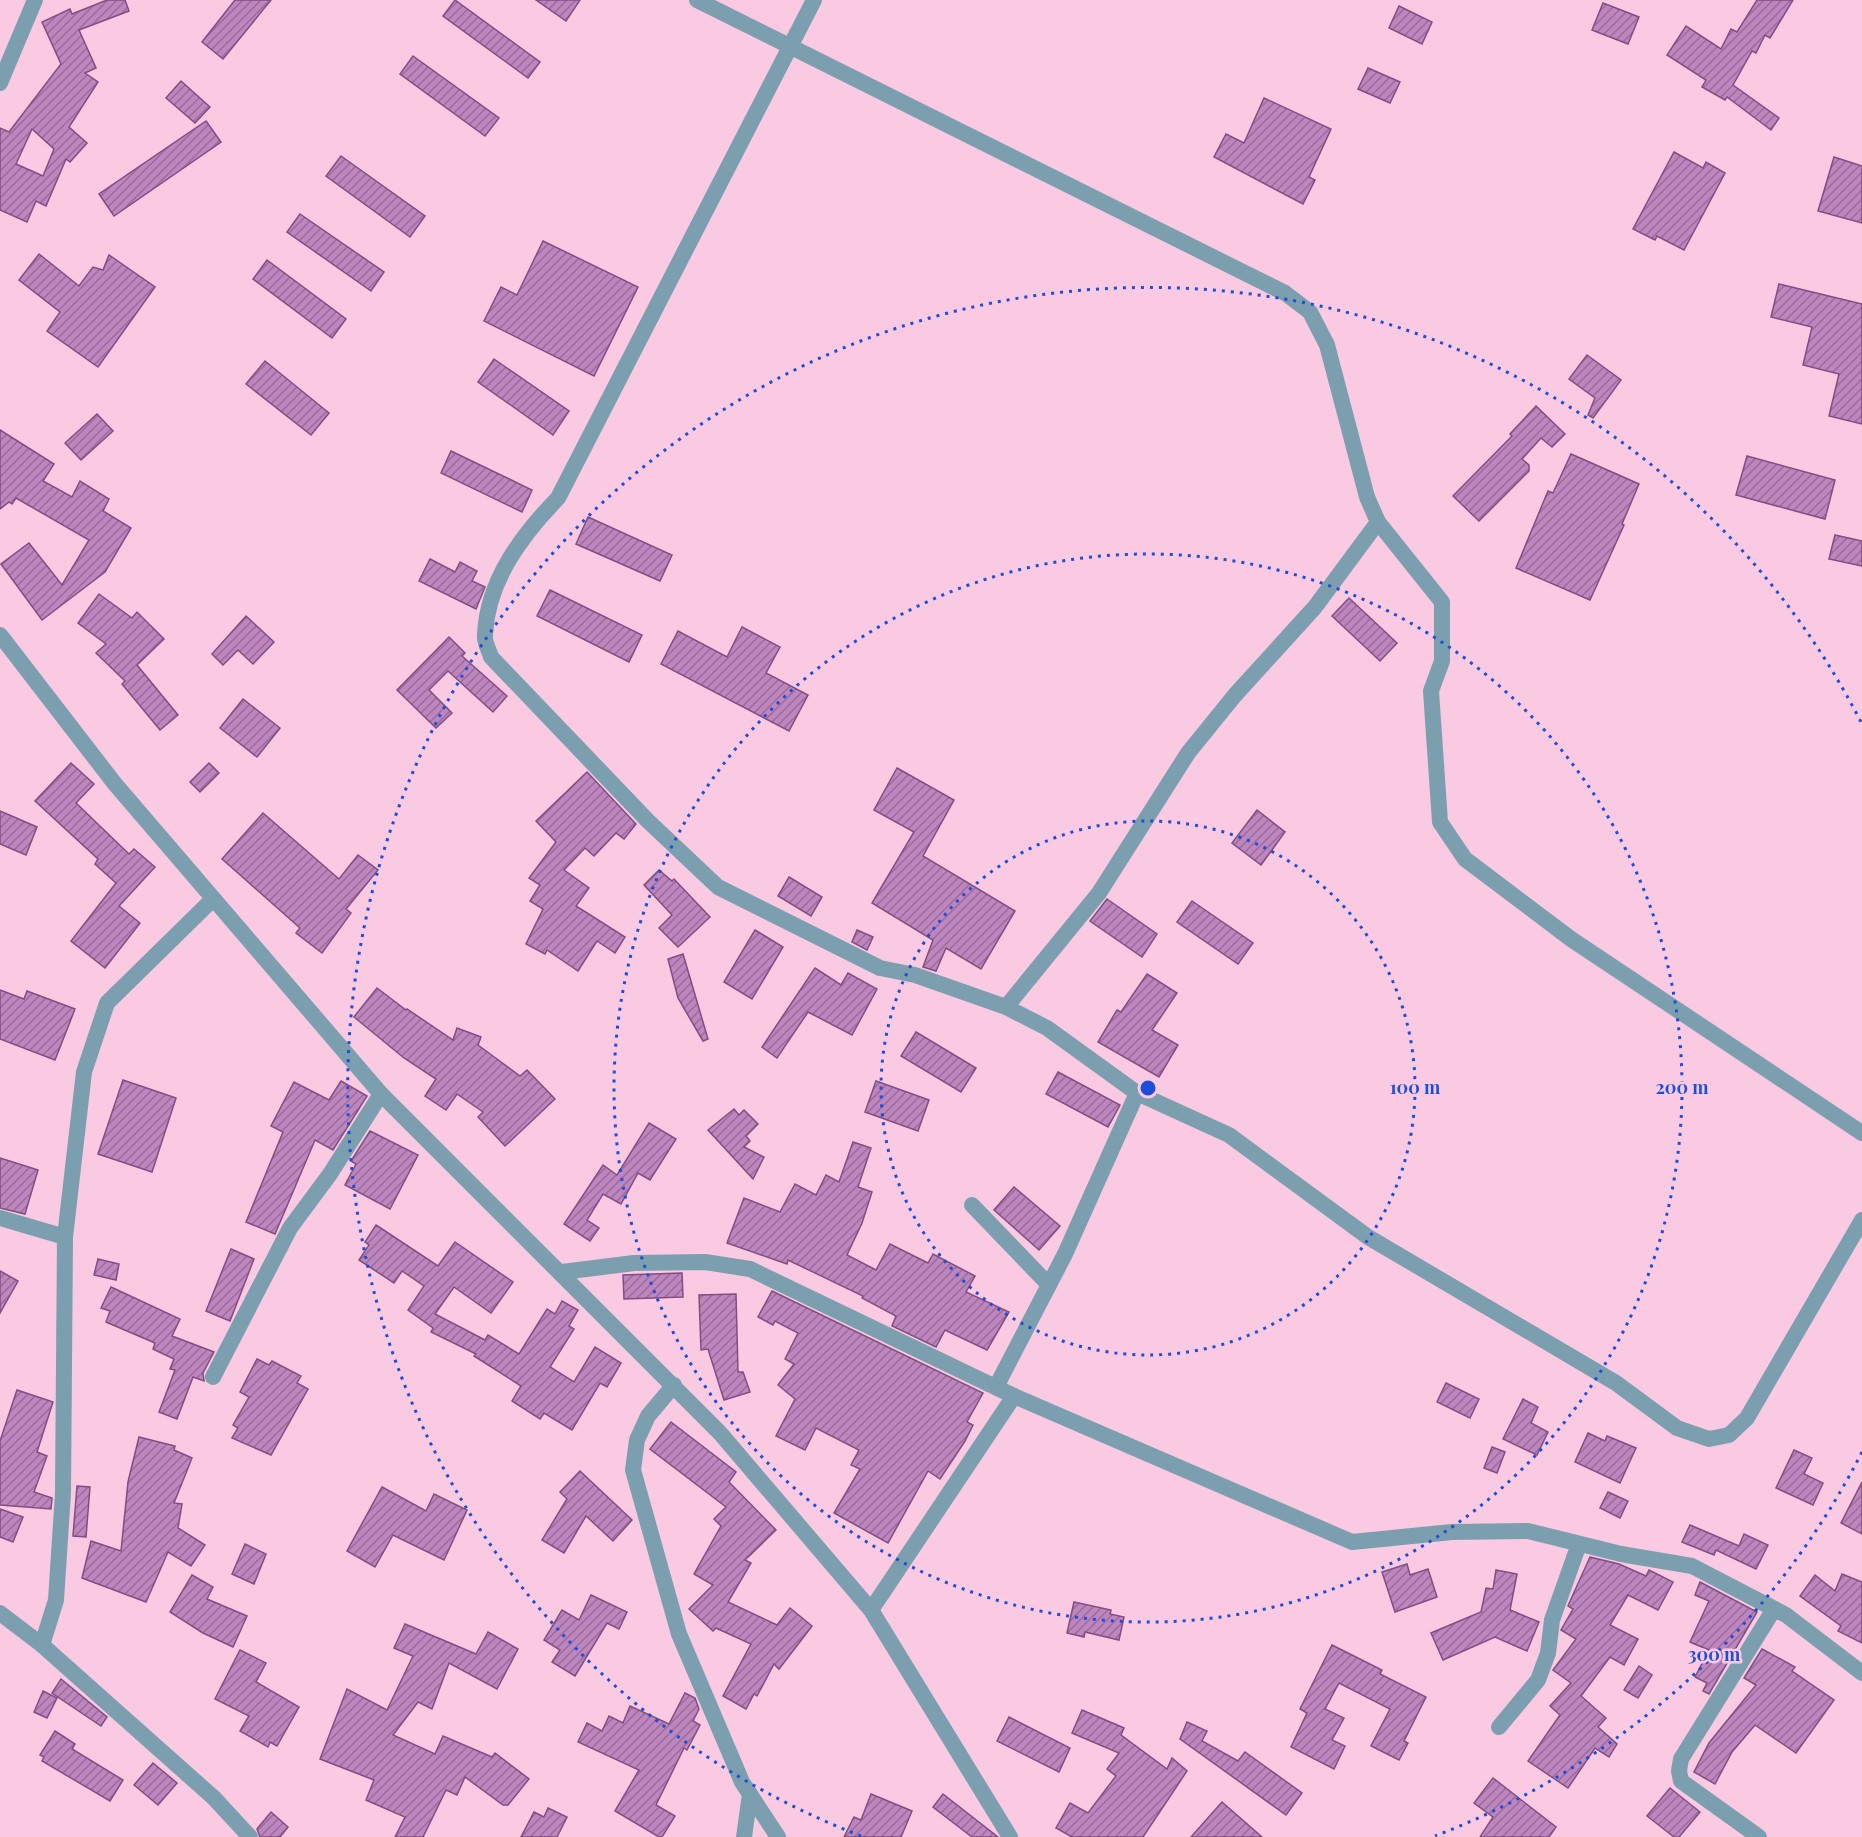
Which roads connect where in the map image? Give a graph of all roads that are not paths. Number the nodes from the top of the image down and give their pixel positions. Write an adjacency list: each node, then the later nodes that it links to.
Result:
1 (35, 0): 5 (street)
2 (697, 0): 4 (street)
3 (814, 0): 4 (street)
4 (791, 47): 6 (street); 9 (street)
5 (0, 83)
6 (1378, 522): 9 (street); 12 (street)
7 (0, 634): 8 (street)
8 (213, 899): 11 (street); 16 (street)
9 (1006, 1008): 10 (street)
10 (1137, 1093): 15 (street); 18 (street)
11 (381, 1094): 17 (street); 19 (street)
12 (1862, 1133)
13 (972, 1205): 18 (street)
14 (0, 1218): 16 (street)
15 (1862, 1221)
16 (65, 1237): 27 (street)
17 (562, 1272): 20 (street); 21 (street)
18 (1049, 1286): 21 (street)
19 (213, 1377)
20 (674, 1385): 25 (street); 30 (street)
21 (996, 1387): 22 (street)
22 (1014, 1396): 23 (street); 25 (street)
23 (1579, 1544): 24 (street); 29 (street)
24 (1774, 1609): 28 (street); 35 (street)
25 (870, 1610): 34 (street)
26 (0, 1613): 27 (street)
27 (42, 1645): 31 (street)
28 (1862, 1673)
29 (1499, 1727)
30 (750, 1794): 32 (street); 33 (street)
31 (250, 1837)
32 (744, 1837)
33 (778, 1837)
34 (1010, 1837)
35 (1759, 1837)

